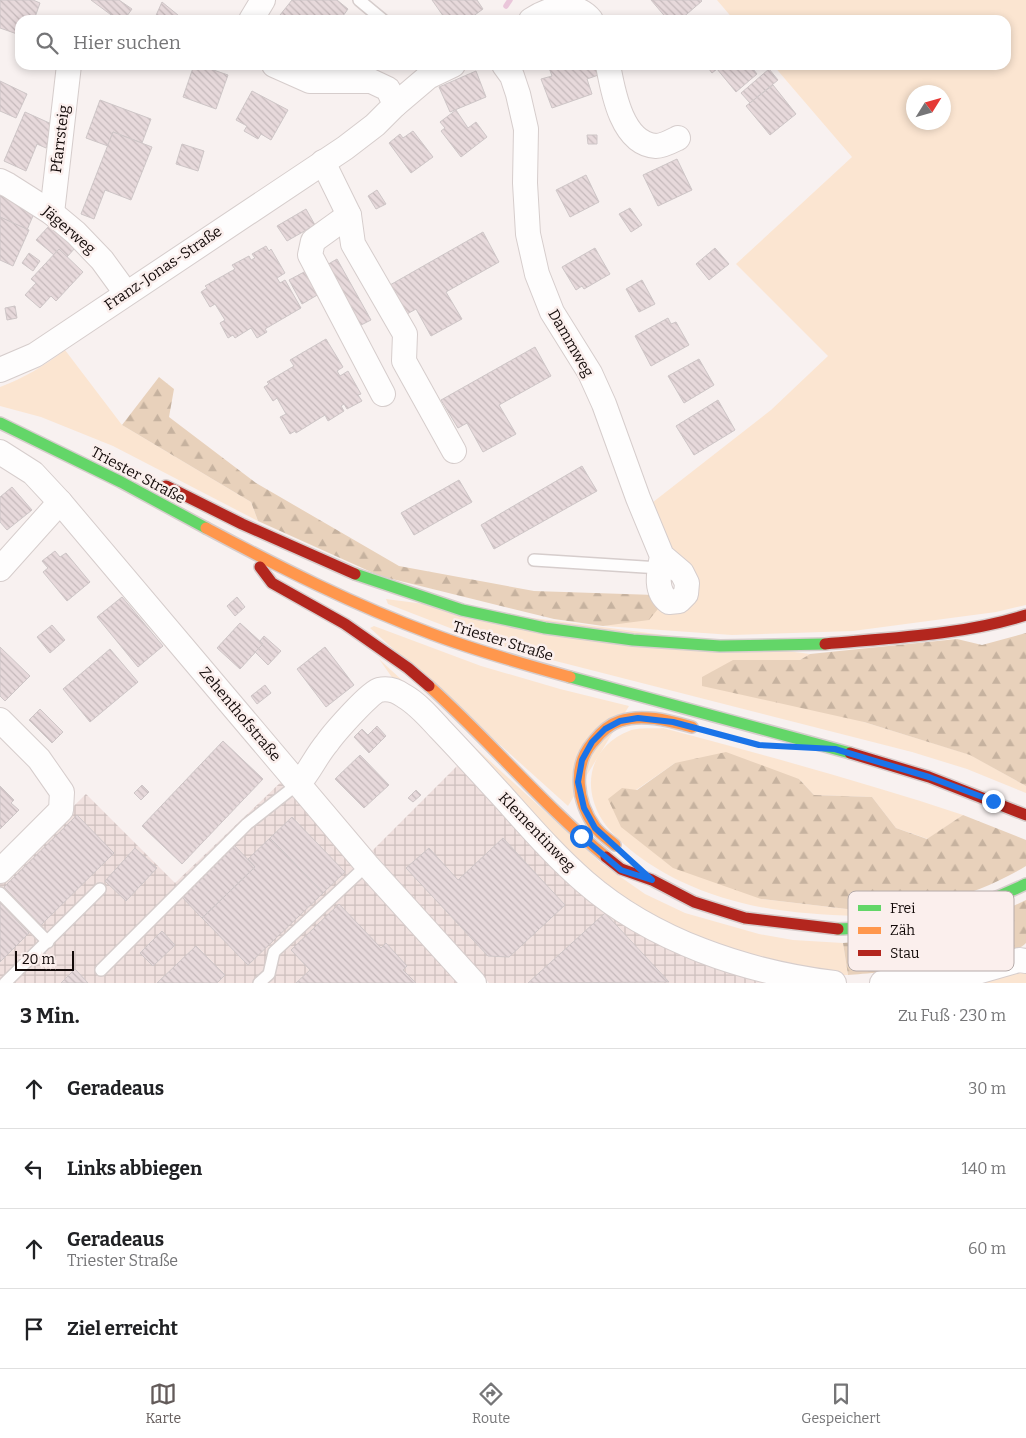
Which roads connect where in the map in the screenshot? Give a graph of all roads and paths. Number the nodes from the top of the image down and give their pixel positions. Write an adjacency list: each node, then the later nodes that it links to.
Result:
1 (263, 0): 3 (street)
2 (358, 0): 4 (lane)
3 (254, 15)
4 (377, 15)
5 (543, 15): 6 (street)
6 (588, 15)
7 (68, 70): 16 (street, Pfarrsteig)
8 (285, 70): 12 (street)
9 (443, 70): 12 (street)
10 (508, 70): 28 (street, Dammweg)
11 (609, 70): 13 (street)
12 (395, 105): 14 (street, Franz-Jonas-Straße)
13 (678, 138)
14 (323, 162): 17 (street); 18 (street, Franz-Jonas-Straße)
15 (0, 182): 16 (street, Jägerweg)
16 (52, 213): 18 (street, Jägerweg)
17 (349, 215): 20 (street); 22 (street)
18 (126, 293): 19 (street, Franz-Jonas-Straße)
19 (0, 370)
20 (383, 394)
21 (0, 423): 24 (main road, Triester Straße)
22 (454, 451)
23 (0, 452): 25 (street, Zehenthofstraße)
24 (121, 482): 26 (main road, Triester Straße); 30 (main road)
25 (60, 502): 29 (street); 35 (street, Zehenthofstraße)
26 (249, 552): 34 (main road, Triester Straße); 41 (main road)
27 (534, 560): 28 (lane)
28 (661, 562)
29 (0, 568)
30 (1026, 615)
31 (0, 720): 40 (street)
32 (702, 729): 37 (main road)
33 (778, 746): 34 (main road)
34 (835, 749): 36 (main road, Triester Straße)
35 (299, 783): 39 (street, Zehenthofstraße); 48 (lane); 54 (street, Klementinweg)
36 (1026, 815)
37 (622, 852)
38 (634, 863): 41 (main road)
39 (367, 865): 52 (lane); 53 (street, Zehenthofstraße)
40 (0, 871)
41 (652, 880): 46 (main road)
42 (1026, 884): 44 (main road)
43 (100, 889): 47 (lane)
44 (1010, 891)
45 (0, 893): 47 (lane)
46 (848, 929)
47 (48, 942): 51 (lane)
48 (100, 970)
49 (985, 971): 50 (street)
50 (964, 978): 55 (street)
51 (5, 983)
52 (259, 983)
53 (474, 983)
54 (834, 983)
55 (882, 983)

